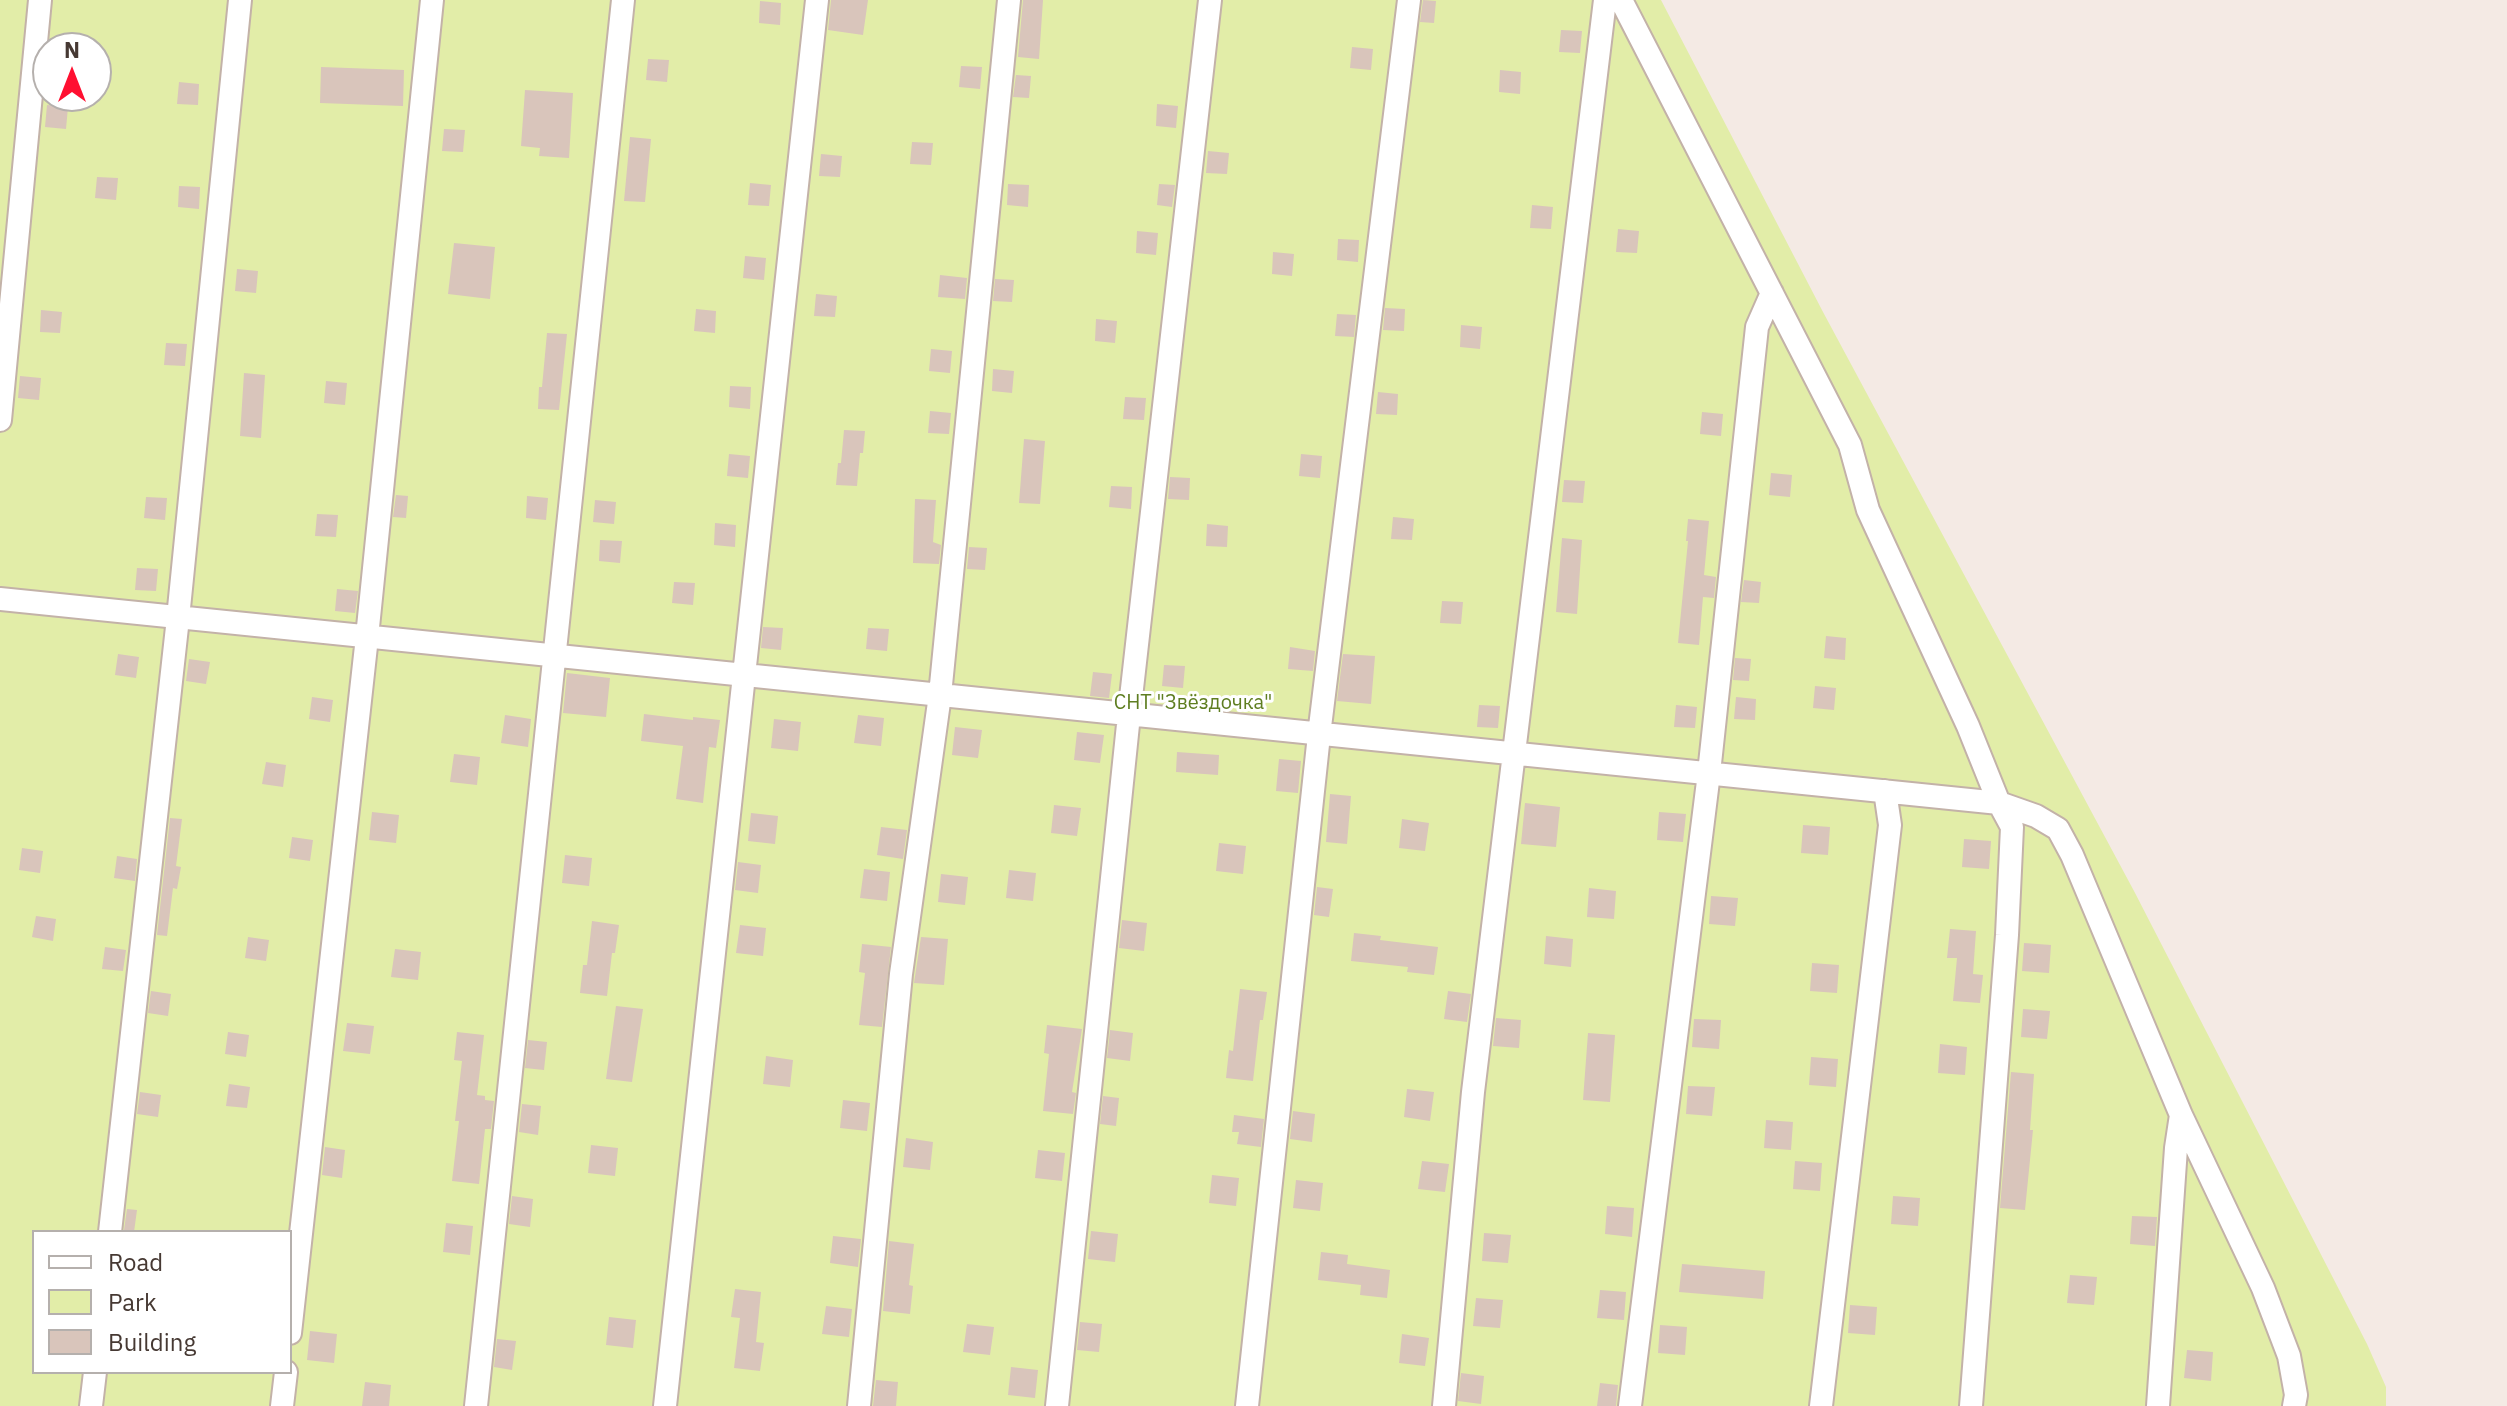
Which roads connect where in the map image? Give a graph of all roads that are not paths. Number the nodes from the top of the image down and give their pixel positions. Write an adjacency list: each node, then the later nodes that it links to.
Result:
1 (40, 0): 12 (street)
2 (240, 0): 14 (street)
3 (432, 0): 15 (street)
4 (623, 0): 16 (street)
5 (817, 0): 17 (street)
6 (1009, 0): 18 (street)
7 (1210, 0): 19 (street)
8 (1409, 0): 20 (street)
9 (1605, 0): 21 (street)
10 (1621, 0): 11 (street)
11 (1772, 293): 22 (street); 24 (street)
12 (0, 420)
13 (0, 599): 14 (street)
14 (178, 618): 15 (street); 26 (street)
15 (367, 637): 16 (street); 27 (street)
16 (555, 655): 17 (street); 32 (street)
17 (745, 674): 18 (street); 33 (street)
18 (940, 695): 19 (street); 34 (street)
19 (1129, 715): 20 (street); 35 (street)
20 (1319, 735): 21 (street); 36 (street)
21 (1514, 754): 22 (street); 37 (street)
22 (1709, 773): 23 (street); 38 (street)
23 (1885, 791): 24 (street); 39 (street)
24 (1999, 803): 25 (street); 40 (street)
25 (2181, 1115): 41 (street); 42 (street)
26 (110, 1230)
27 (292, 1315)
28 (95, 1374): 30 (street)
29 (286, 1374): 31 (street)
30 (91, 1406)
31 (282, 1406)
32 (476, 1406)
33 (665, 1406)
34 (859, 1406)
35 (1057, 1406)
36 (1247, 1406)
37 (1444, 1406)
38 (1630, 1406)
39 (1821, 1406)
40 (1971, 1406)
41 (2158, 1406)
42 (2294, 1406)

